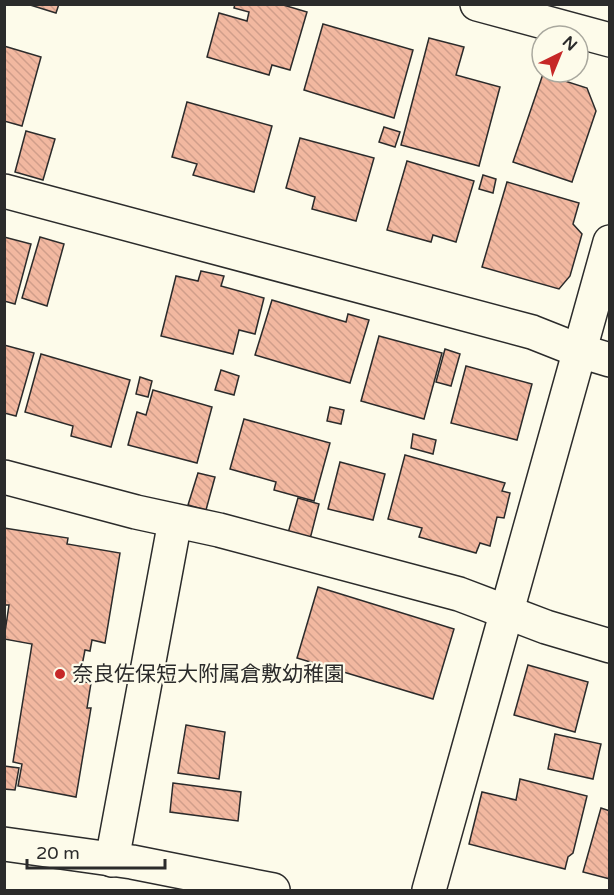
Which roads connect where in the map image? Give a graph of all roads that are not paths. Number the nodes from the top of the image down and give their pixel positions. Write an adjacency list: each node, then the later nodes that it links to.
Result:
1 (477, 4): 2 (street)
2 (609, 40)
3 (4, 191): 5 (street)
4 (609, 242): 5 (street)
5 (595, 356): 8 (street)
6 (4, 477): 7 (street)
7 (175, 521): 8 (street); 11 (street)
8 (507, 612): 9 (street); 13 (street)
9 (609, 646)
10 (4, 844): 11 (street)
11 (112, 860): 12 (street)
12 (273, 891)
13 (429, 891)

